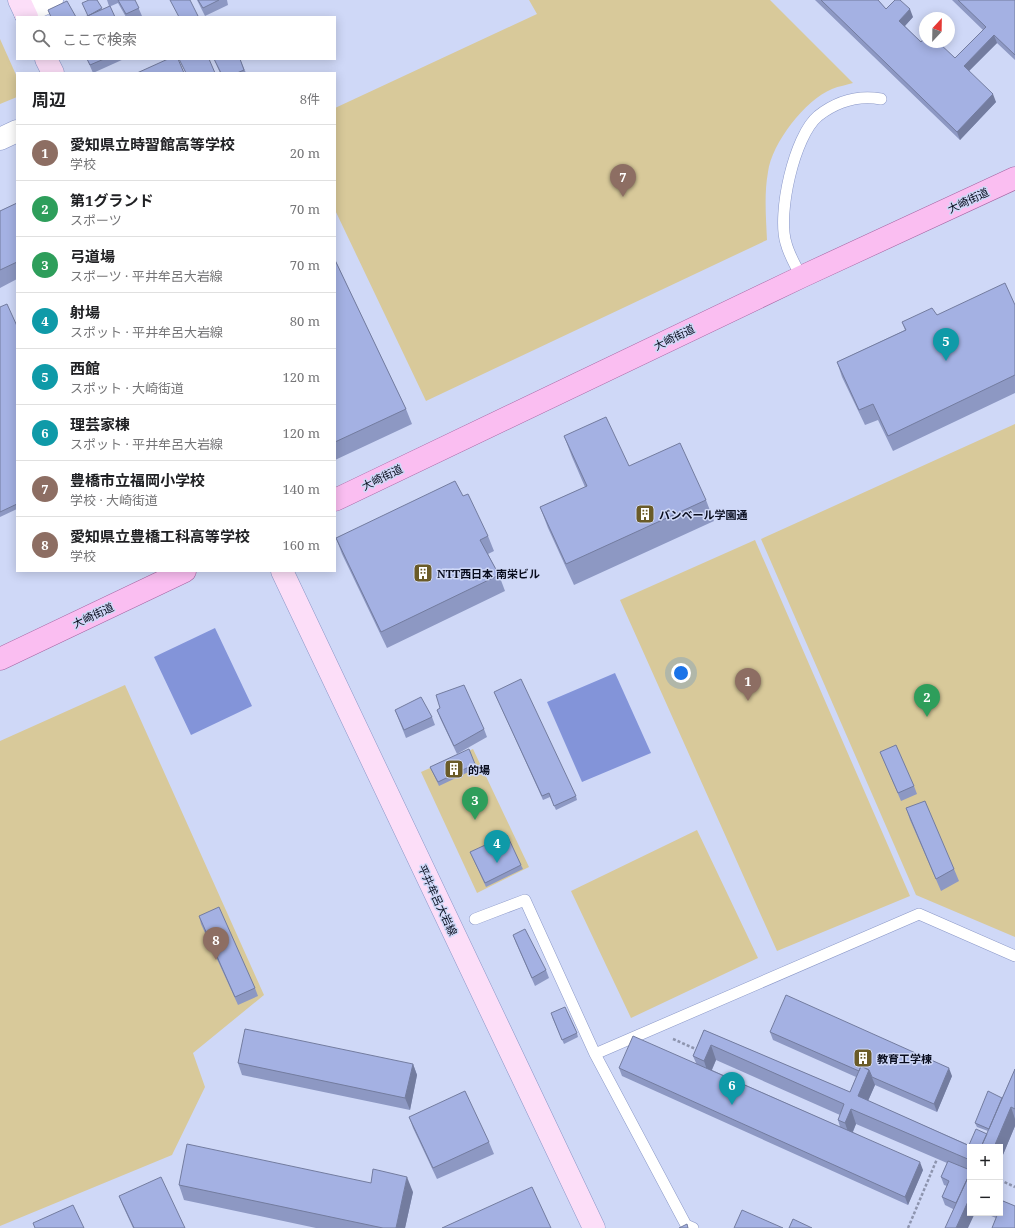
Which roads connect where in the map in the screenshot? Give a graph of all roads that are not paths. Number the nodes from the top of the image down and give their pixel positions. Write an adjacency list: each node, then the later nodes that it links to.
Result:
1 (52, 0): 2 (street)
2 (24, 10)
3 (46, 60): 4 (main road)
4 (52, 72)
5 (881, 99): 9 (lane)
6 (16, 131): 7 (street)
7 (0, 139)
8 (1015, 178): 9 (main road, 大崎街道)
9 (801, 277): 10 (main road, 大崎街道)
10 (336, 500)
11 (183, 572): 13 (main road, 大崎街道)
12 (282, 572): 17 (main road, 平井牟呂大岩線)
13 (0, 659)
14 (475, 919): 16 (lane)
15 (1015, 956): 16 (lane)
16 (595, 1054): 18 (lane)
17 (594, 1228)
18 (693, 1228)

